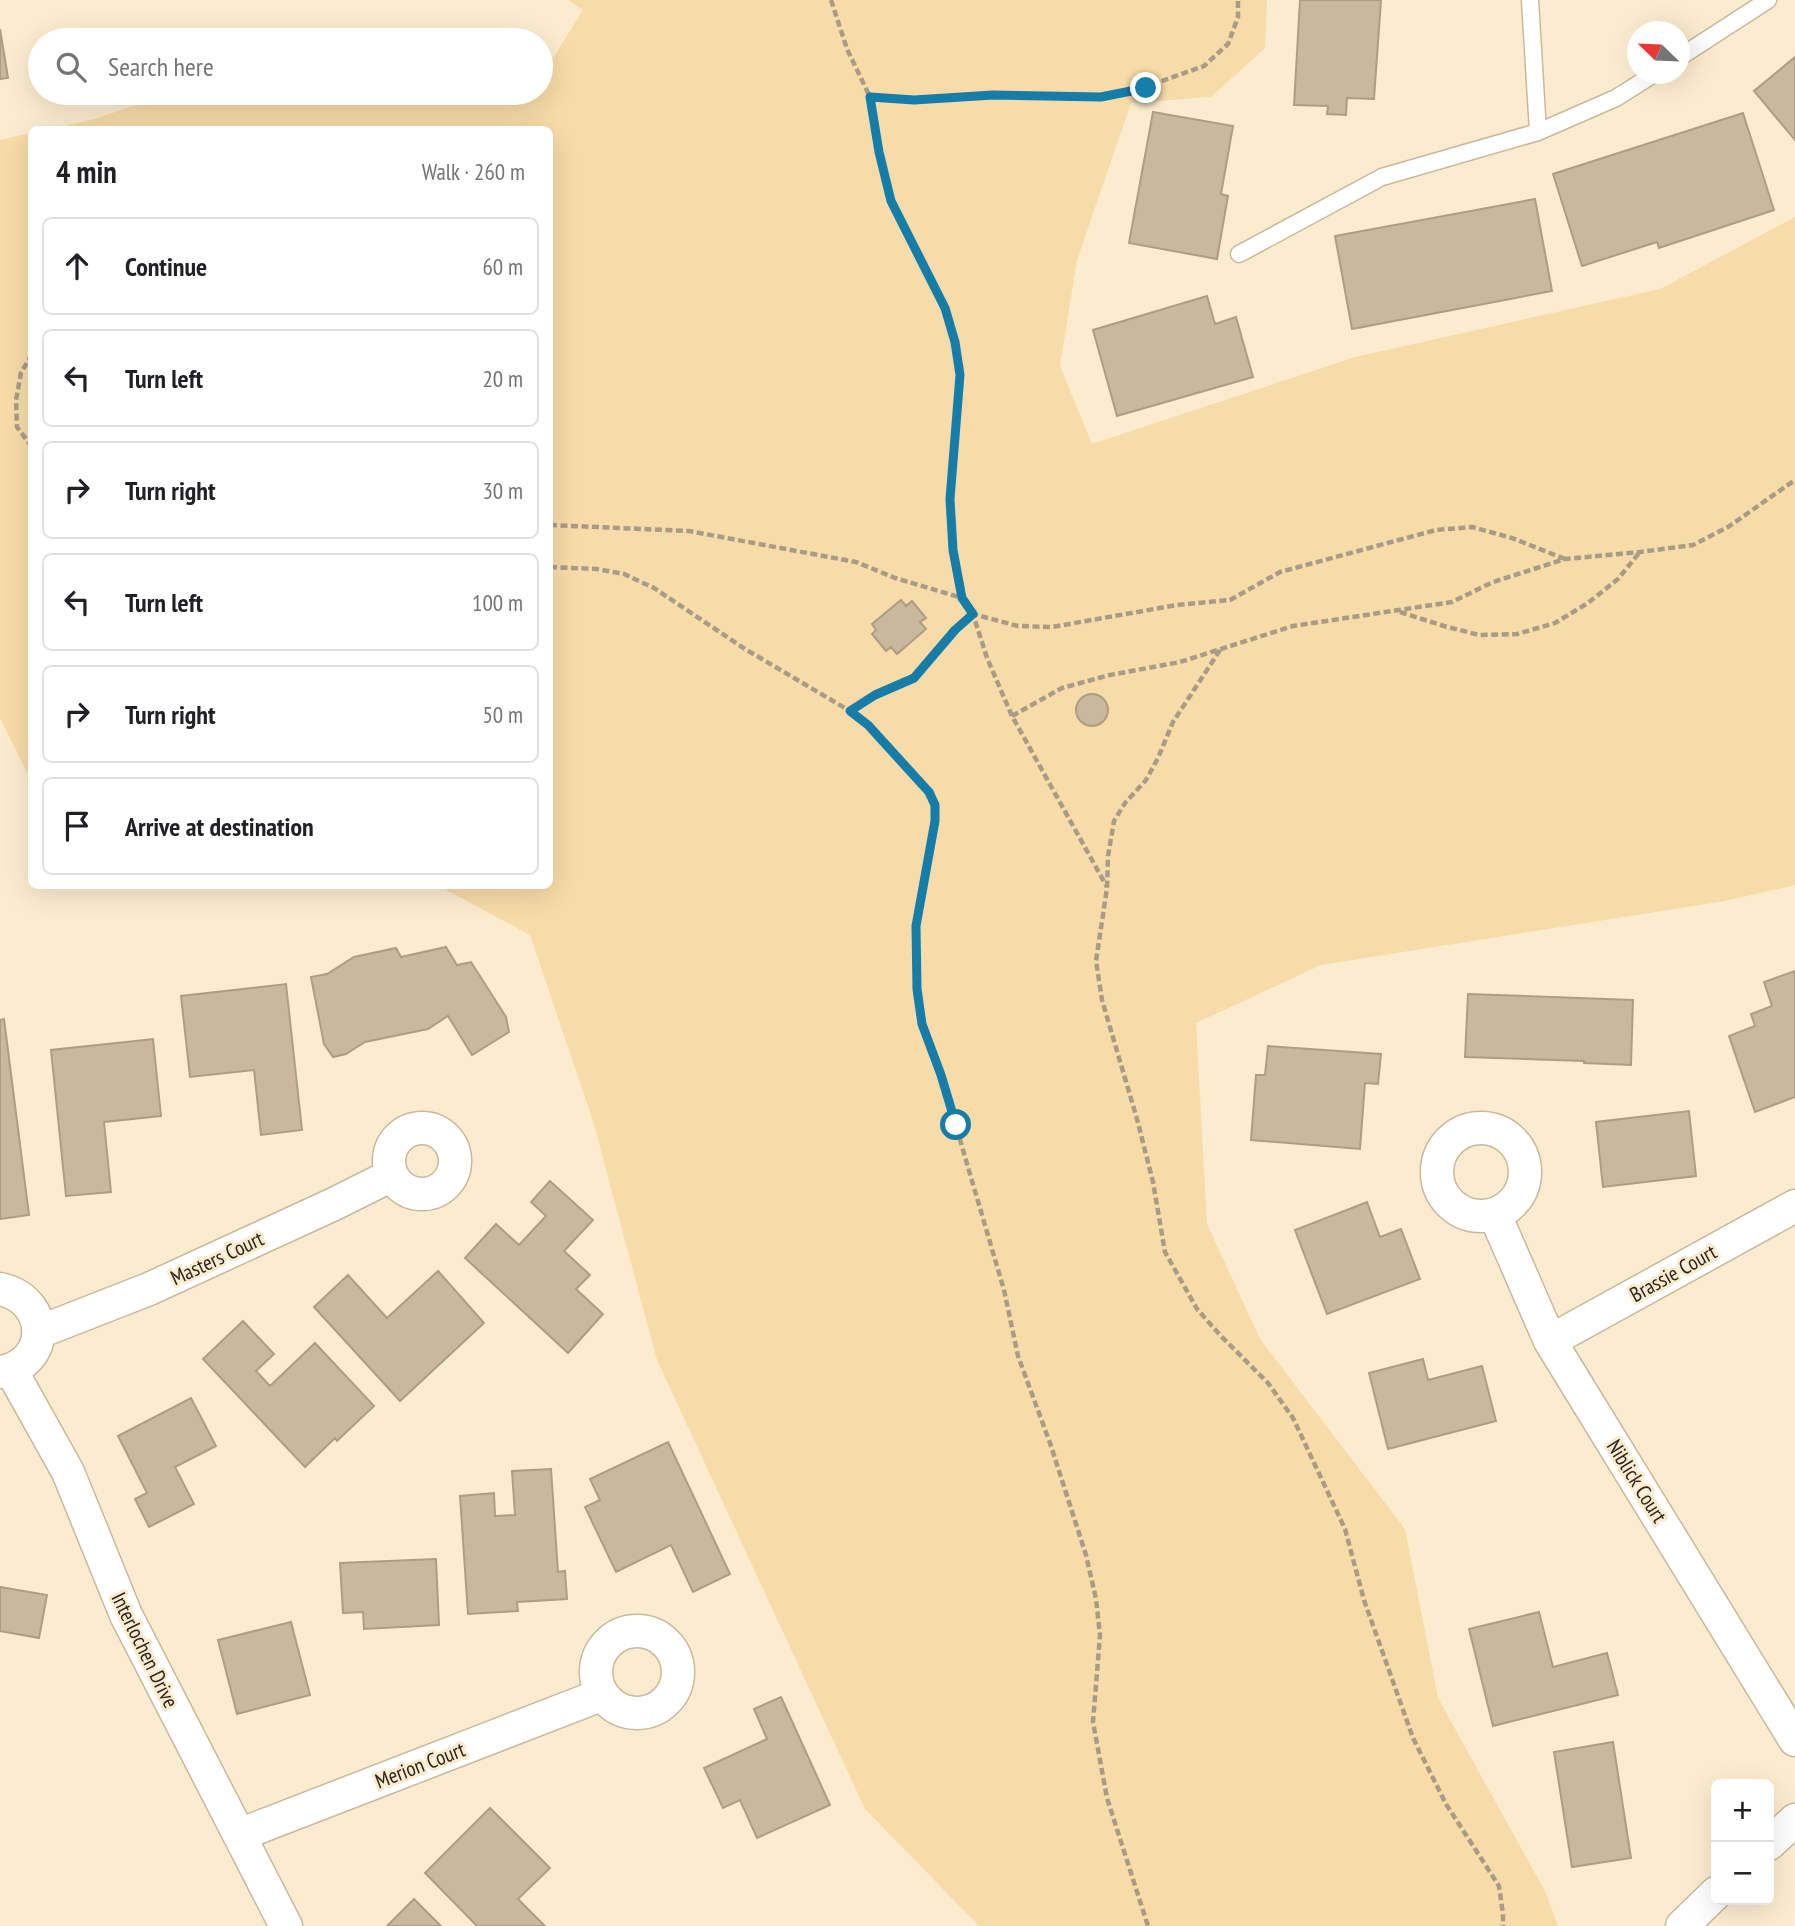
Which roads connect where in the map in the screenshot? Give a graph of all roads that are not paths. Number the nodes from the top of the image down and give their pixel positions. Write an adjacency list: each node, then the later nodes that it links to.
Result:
1 (1530, 0): 5 (lane)
2 (1768, 0): 3 (lane)
3 (1690, 50)
4 (1638, 84): 5 (lane)
5 (1538, 131): 6 (lane)
6 (1239, 254)
7 (392, 1175): 11 (street, Masters Court)
8 (1795, 1206): 12 (street, Brassie Court)
9 (1495, 1215): 12 (street, Niblick Court)
10 (0, 1289): 11 (street)
11 (38, 1332): 13 (street, Interlochen Drive)
12 (1550, 1340): 15 (street, Niblick Court)
13 (6, 1371): 17 (street, Interlochen Drive)
14 (601, 1695): 17 (street, Merion Court)
15 (1795, 1740)
16 (1795, 1820): 18 (street)
17 (239, 1835): 20 (street, Interlochen Drive)
18 (1771, 1842)
19 (1711, 1898): 21 (street)
20 (286, 1926)
21 (1682, 1926)

